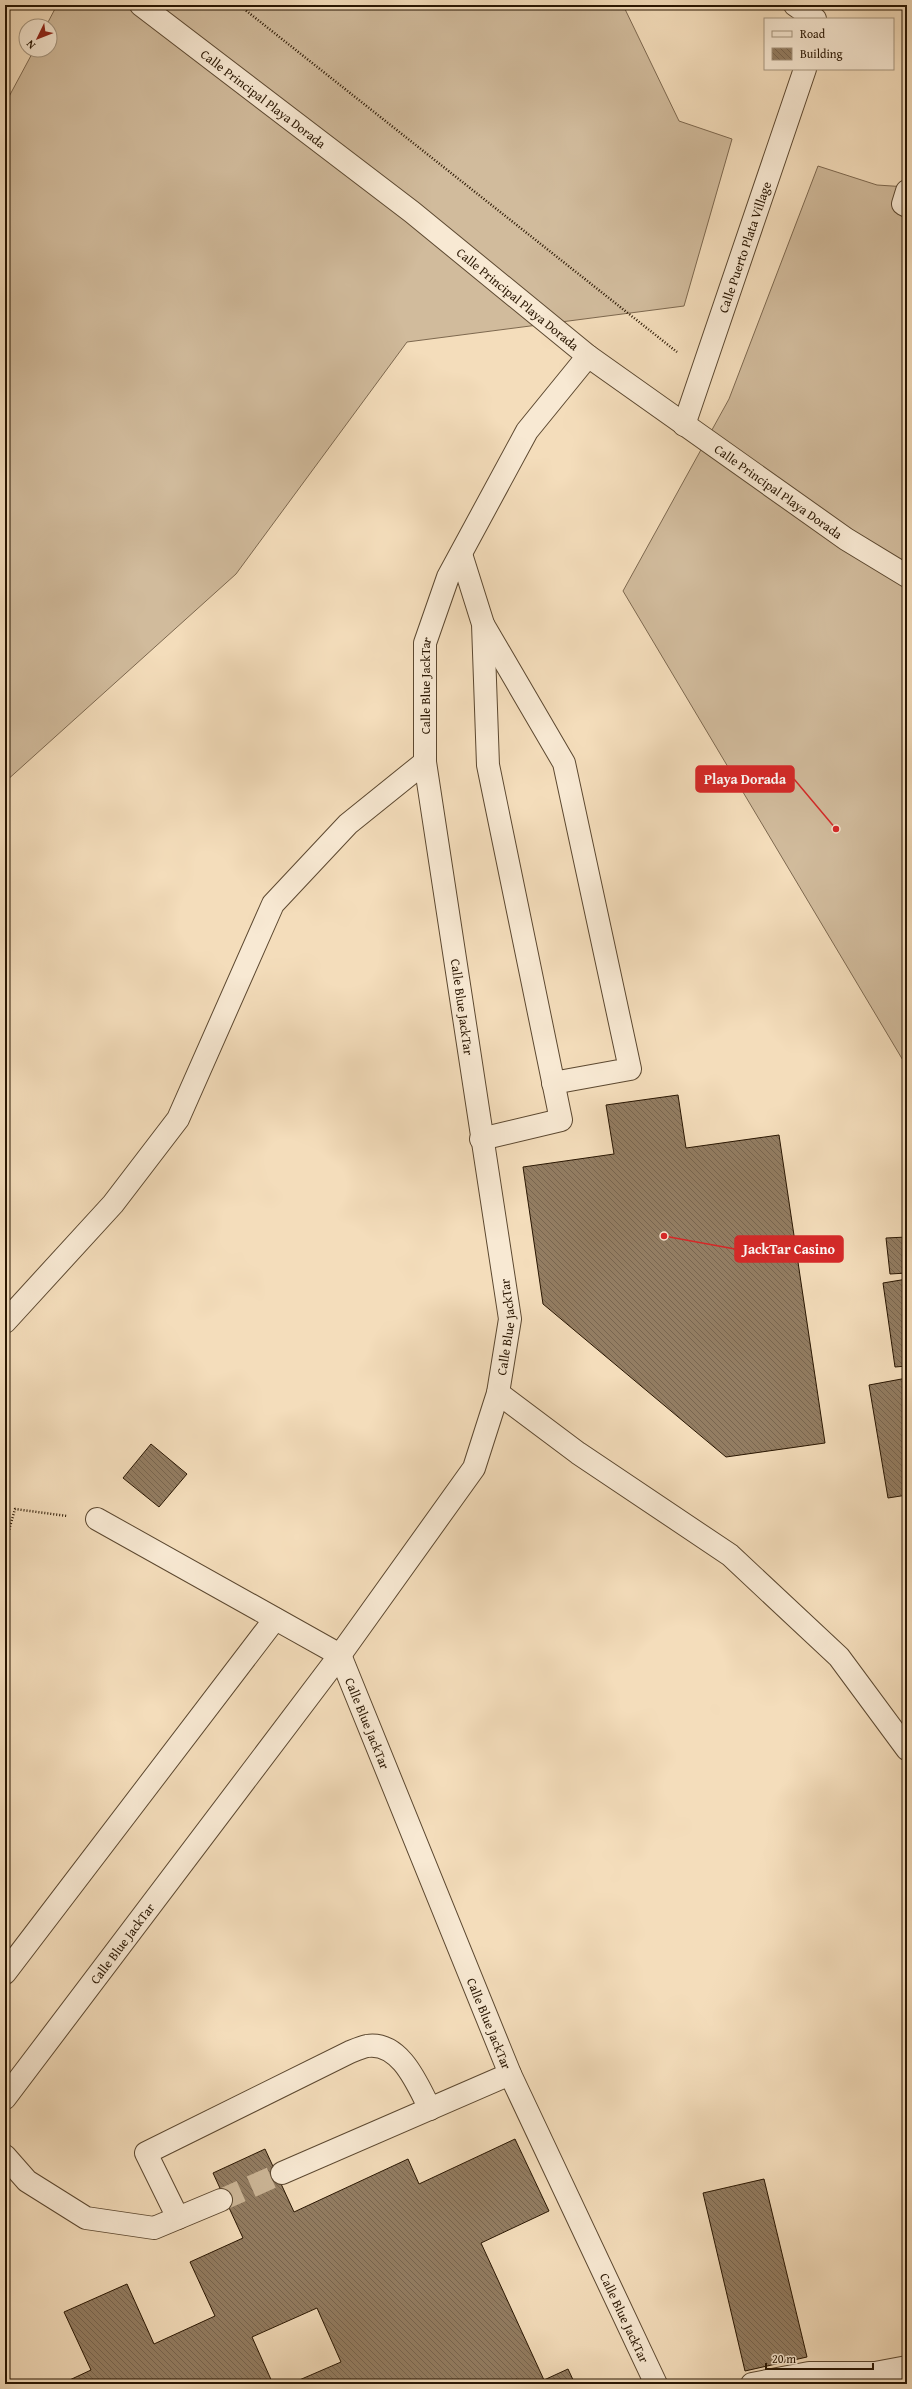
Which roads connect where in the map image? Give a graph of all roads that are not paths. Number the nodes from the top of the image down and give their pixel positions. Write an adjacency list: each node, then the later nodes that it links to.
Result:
1 (141, 5): 9 (street, Calle Principal Playa Dorada)
2 (795, 5): 4 (street)
3 (827, 5): 5 (street)
4 (814, 18)
5 (822, 18)
6 (806, 70): 10 (street, Calle Puerto Plata Village)
7 (907, 192): 8 (street)
8 (907, 206)
9 (588, 356): 10 (street, Calle Principal Playa Dorada); 11 (street, Calle Blue JackTar)
10 (684, 426): 12 (street, Calle Principal Playa Dorada)
11 (461, 554): 13 (street); 14 (street, Calle Blue JackTar)
12 (907, 576)
13 (483, 624): 15 (street); 15 (street)
14 (426, 762): 16 (street, Calle Blue JackTar); 17 (street)
15 (553, 1083): 16 (street)
16 (481, 1139): 18 (street, Calle Blue JackTar)
17 (5, 1322)
18 (498, 1393): 21 (street, Calle Blue JackTar); 22 (street)
19 (97, 1519): 20 (street)
20 (275, 1620): 21 (street); 23 (street)
21 (340, 1655): 24 (street, Calle Blue JackTar); 25 (street, Calle Blue JackTar)
22 (907, 1749)
23 (5, 1973)
24 (510, 2074): 26 (street); 32 (street, Calle Blue JackTar)
25 (5, 2098)
26 (430, 2109): 28 (street); 30 (street)
27 (5, 2156): 30 (street)
28 (282, 2173)
29 (220, 2200): 30 (street)
30 (178, 2218)
31 (907, 2367): 33 (street)
32 (656, 2384)
33 (752, 2384)

